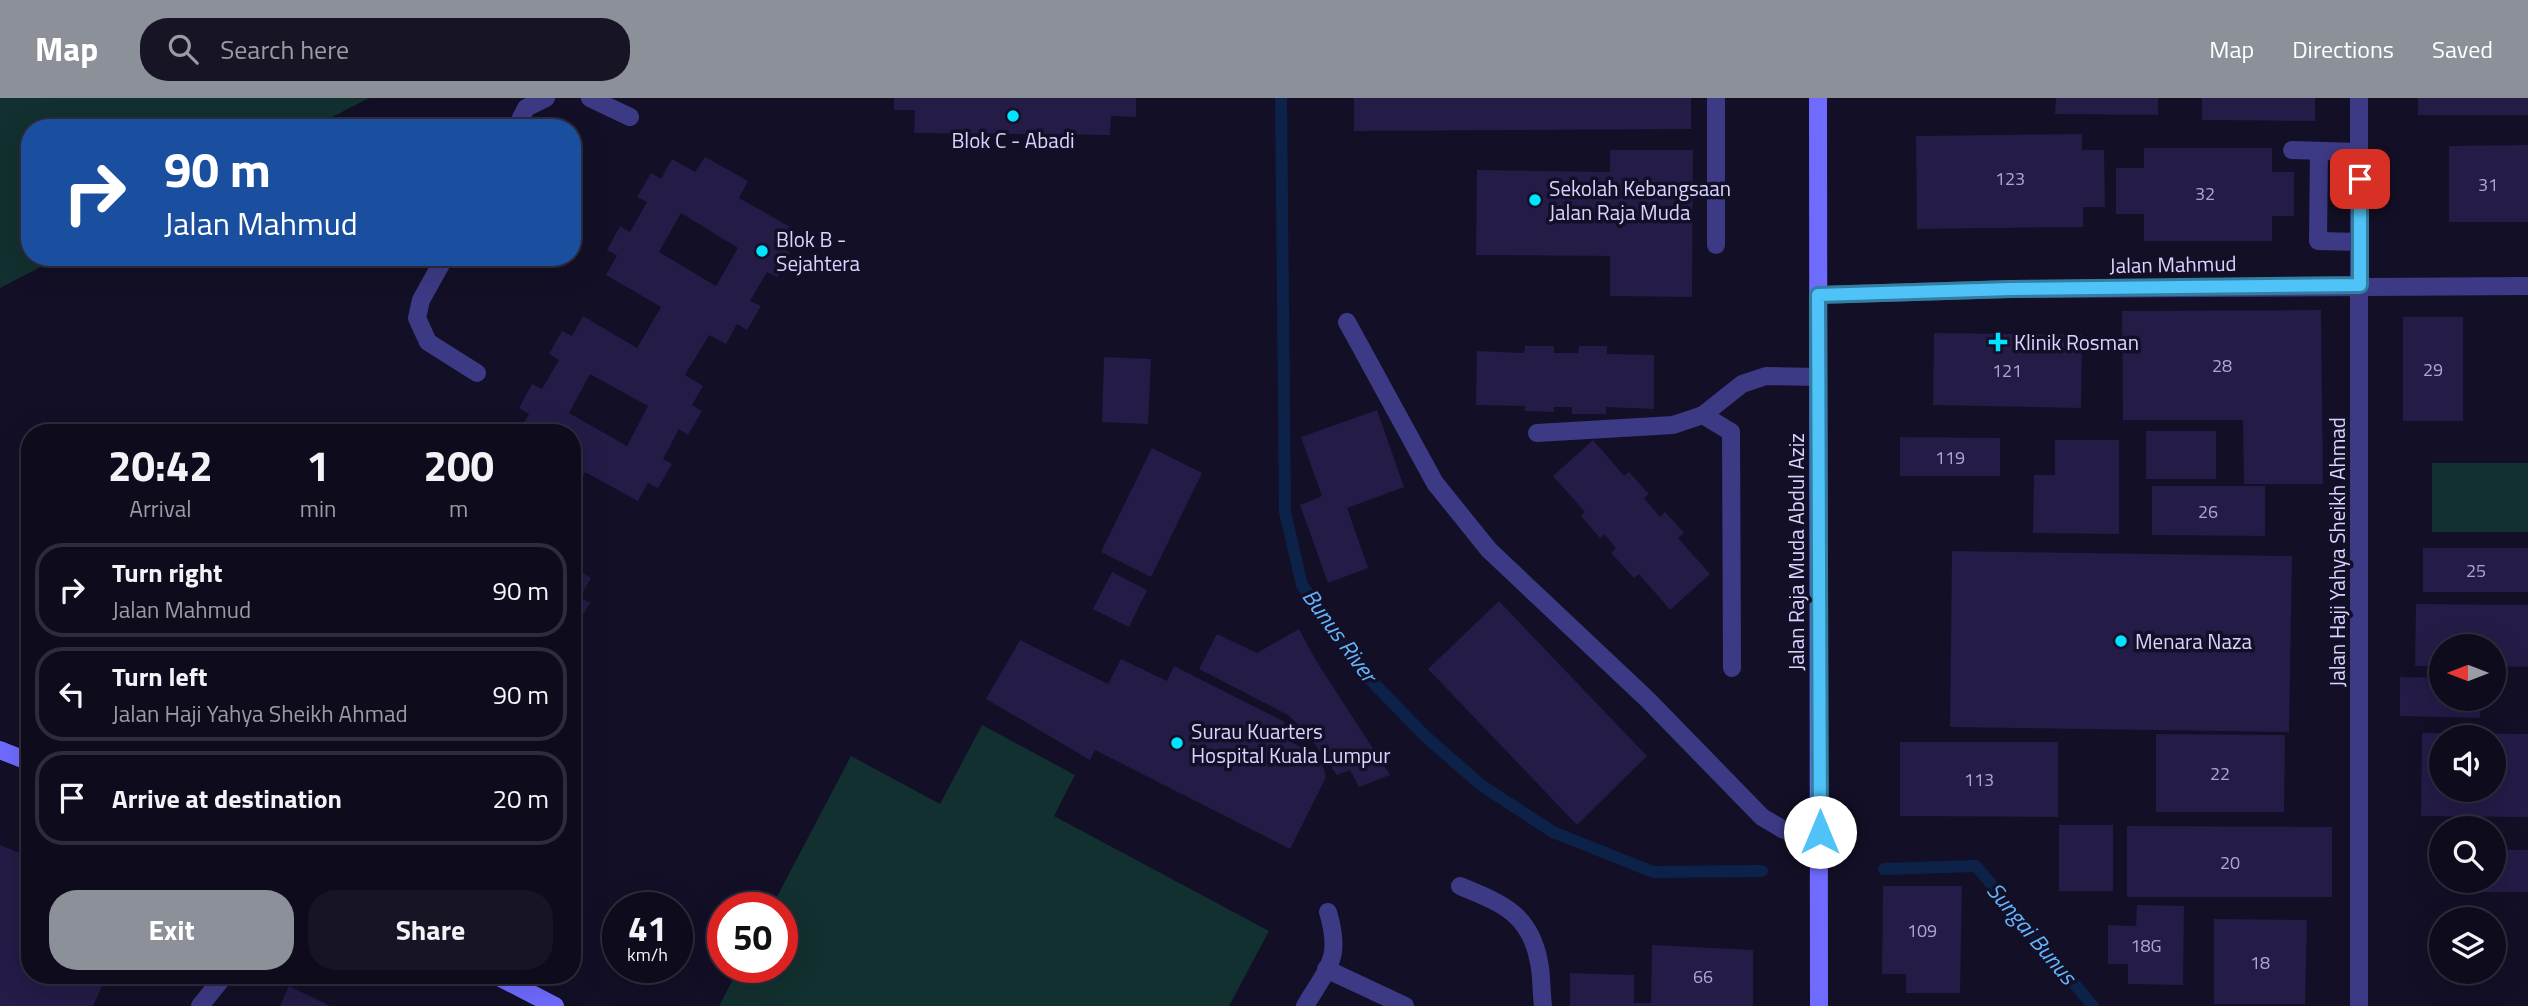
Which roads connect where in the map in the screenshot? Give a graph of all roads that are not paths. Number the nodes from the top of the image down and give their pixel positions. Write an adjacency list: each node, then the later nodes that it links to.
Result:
1 (546, 98): 7 (street)
2 (590, 98): 6 (street)
3 (1716, 98): 12 (street)
4 (1818, 98): 16 (main road, Jalan Raja Muda Abdul Aziz)
5 (2360, 98): 10 (street, Jalan Haji Yahya Sheikh Ahmad)
6 (630, 117)
7 (520, 119)
8 (2292, 150): 9 (street)
9 (2319, 151): 10 (street); 11 (street)
10 (2360, 152): 11 (street, Jalan Haji Yahya Sheikh Ahmad)
11 (2360, 242): 14 (street, Jalan Haji Yahya Sheikh Ahmad)
12 (1716, 245)
13 (440, 266): 18 (street)
14 (2360, 285): 15 (street, Jalan Mahmud); 16 (street, Jalan Mahmud); 37 (street, Jalan Haji Yahya Sheikh Ahmad)
15 (2528, 286)
16 (1818, 295): 19 (main road, Jalan Raja Muda Abdul Aziz)
17 (1347, 322): 25 (street)
18 (477, 373)
19 (1818, 377): 20 (street); 25 (main road, Jalan Raja Muda Abdul Aziz)
20 (1703, 415): 21 (street); 22 (street)
21 (1537, 433)
22 (1732, 668)
23 (0, 750): 24 (main road)
24 (21, 758)
25 (1820, 832): 36 (main road, Jalan Raja Muda Abdul Aziz)
26 (1460, 886): 35 (street)
27 (1328, 912): 28 (street)
28 (1326, 969): 33 (street); 34 (street)
29 (218, 984): 31 (street)
30 (512, 984): 32 (main road)
31 (200, 1006)
32 (555, 1006)
33 (1305, 1006)
34 (1405, 1006)
35 (1543, 1006)
36 (1819, 1006)
37 (2360, 1006)

